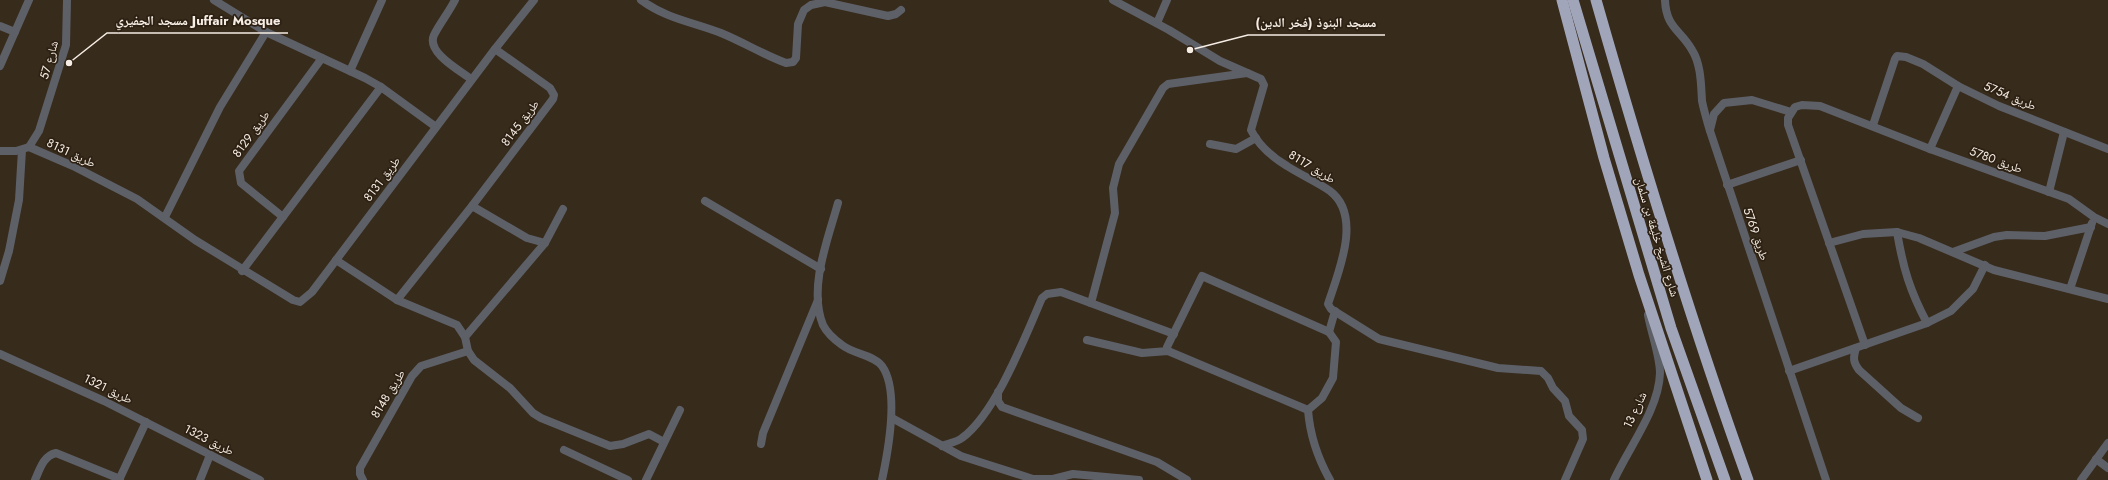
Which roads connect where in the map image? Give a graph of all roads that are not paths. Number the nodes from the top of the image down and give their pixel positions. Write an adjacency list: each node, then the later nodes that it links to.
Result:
1 (29, 0): 17 (street)
2 (67, 0): 28 (street, شارع 57)
3 (214, 0): 18 (street)
4 (382, 0): 22 (street)
5 (455, 0): 24 (street)
6 (534, 0): 19 (street, طريق 8131)
7 (642, 0): 14 (street)
8 (1113, 0): 15 (street)
9 (1167, 0): 15 (street)
10 (1562, 0): 59 (highway)
11 (1573, 0): 108 (highway, شارع الشيخ خليفة بن سلمان)
12 (1596, 0): 109 (highway, شارع الشيخ خليفة بن سلمان)
13 (1665, 0): 31 (street, طريق 5769)
14 (901, 10)
15 (1157, 23): 23 (street)
16 (0, 26): 17 (street)
17 (15, 32): 21 (street)
18 (266, 32): 20 (street); 46 (street)
19 (494, 49): 24 (street, طريق 8131); 44 (street, طريق 8145)
20 (322, 58): 22 (street); 47 (street, طريق 8129)
21 (0, 66)
22 (350, 71): 26 (street)
23 (1247, 72): 33 (street); 65 (street)
24 (471, 79): 30 (street, طريق 8131)
25 (1958, 86): 29 (street, طريق 5754); 32 (street, طريق 5754); 37 (street)
26 (381, 87): 30 (street); 47 (street)
27 (1791, 112): 29 (street, طريق 5780); 31 (street); 39 (street)
28 (41, 125): 35 (street); 38 (street)
29 (1873, 125): 37 (street, طريق 5780)
30 (436, 127): 55 (street, طريق 8131)
31 (1710, 130): 40 (street, طريق 5769)
32 (2064, 132): 36 (street, طريق 5754); 41 (street)
33 (1256, 138): 34 (street); 66 (street, طريق 8117)
34 (1210, 144)
35 (25, 148): 38 (street); 46 (street, طريق 8131); 60 (street)
36 (2108, 148)
37 (1930, 149): 41 (street, طريق 5780)
38 (0, 150)
39 (1800, 160): 40 (street); 53 (street)
40 (1727, 185): 77 (street, طريق 5769)
41 (2049, 192): 48 (street, طريق 5780)
42 (705, 201): 57 (street)
43 (838, 203): 57 (street)
44 (472, 206): 52 (street); 64 (street, طريق 8145)
45 (563, 209): 52 (street)
46 (164, 217): 58 (street, طريق 8131)
47 (283, 217): 58 (street)
48 (2094, 217): 49 (street, طريق 5780); 50 (street)
49 (2108, 224)
50 (2091, 227): 54 (street); 61 (street)
51 (1897, 232): 53 (street); 54 (street); 67 (street)
52 (545, 243): 70 (street)
53 (1829, 243): 72 (street)
54 (1953, 252): 56 (street)
55 (336, 260): 58 (street, طريق 8131); 64 (street)
56 (1985, 266): 61 (street); 67 (street)
57 (821, 269): 62 (street)
58 (242, 271)
59 (1639, 275): 106 (street, شارع 13); 107 (highway)
60 (0, 281)
61 (2070, 288): 63 (street)
62 (819, 297): 81 (street); 86 (street)
63 (2108, 299)
64 (397, 300): 70 (street)
65 (1091, 303): 69 (street); 78 (street)
66 (1335, 311): 68 (street); 105 (street)
67 (1927, 324): 72 (street)
68 (1329, 332): 69 (street); 80 (street)
69 (1174, 334): 75 (street)
70 (465, 337): 74 (street)
71 (1087, 340): 75 (street)
72 (1865, 345): 73 (street)
73 (1856, 348): 77 (street); 82 (street)
74 (468, 351): 84 (street); 97 (street, طريق 8148)
75 (1168, 351): 80 (street)
76 (0, 354): 83 (street, طريق 1321)
77 (1790, 371): 110 (street, طريق 5769)
78 (998, 392): 87 (street); 103 (street)
79 (680, 410): 84 (street)
80 (1308, 410): 104 (street)
81 (892, 418): 87 (street); 100 (street)
82 (1918, 418)
83 (146, 422): 89 (street, طريق 1323); 93 (street)
84 (664, 442): 99 (street)
85 (2108, 443): 90 (street)
86 (760, 444)
87 (942, 446): 92 (street)
88 (564, 450): 98 (street)
89 (210, 455): 95 (street); 96 (street, طريق 1323)
90 (2096, 459): 91 (street); 111 (street)
91 (2108, 468)
92 (1027, 477): 101 (street); 102 (street)
93 (120, 479): 94 (street)
94 (35, 480)
95 (200, 480)
96 (260, 480)
97 (363, 480)
98 (628, 480)
99 (646, 480)
100 (882, 480)
101 (1015, 480)
102 (1139, 480)
103 (1187, 480)
104 (1330, 480)
105 (1565, 480)
106 (1614, 480)
107 (1707, 480)
108 (1725, 480)
109 (1748, 480)
110 (1826, 480)
111 (2081, 480)

